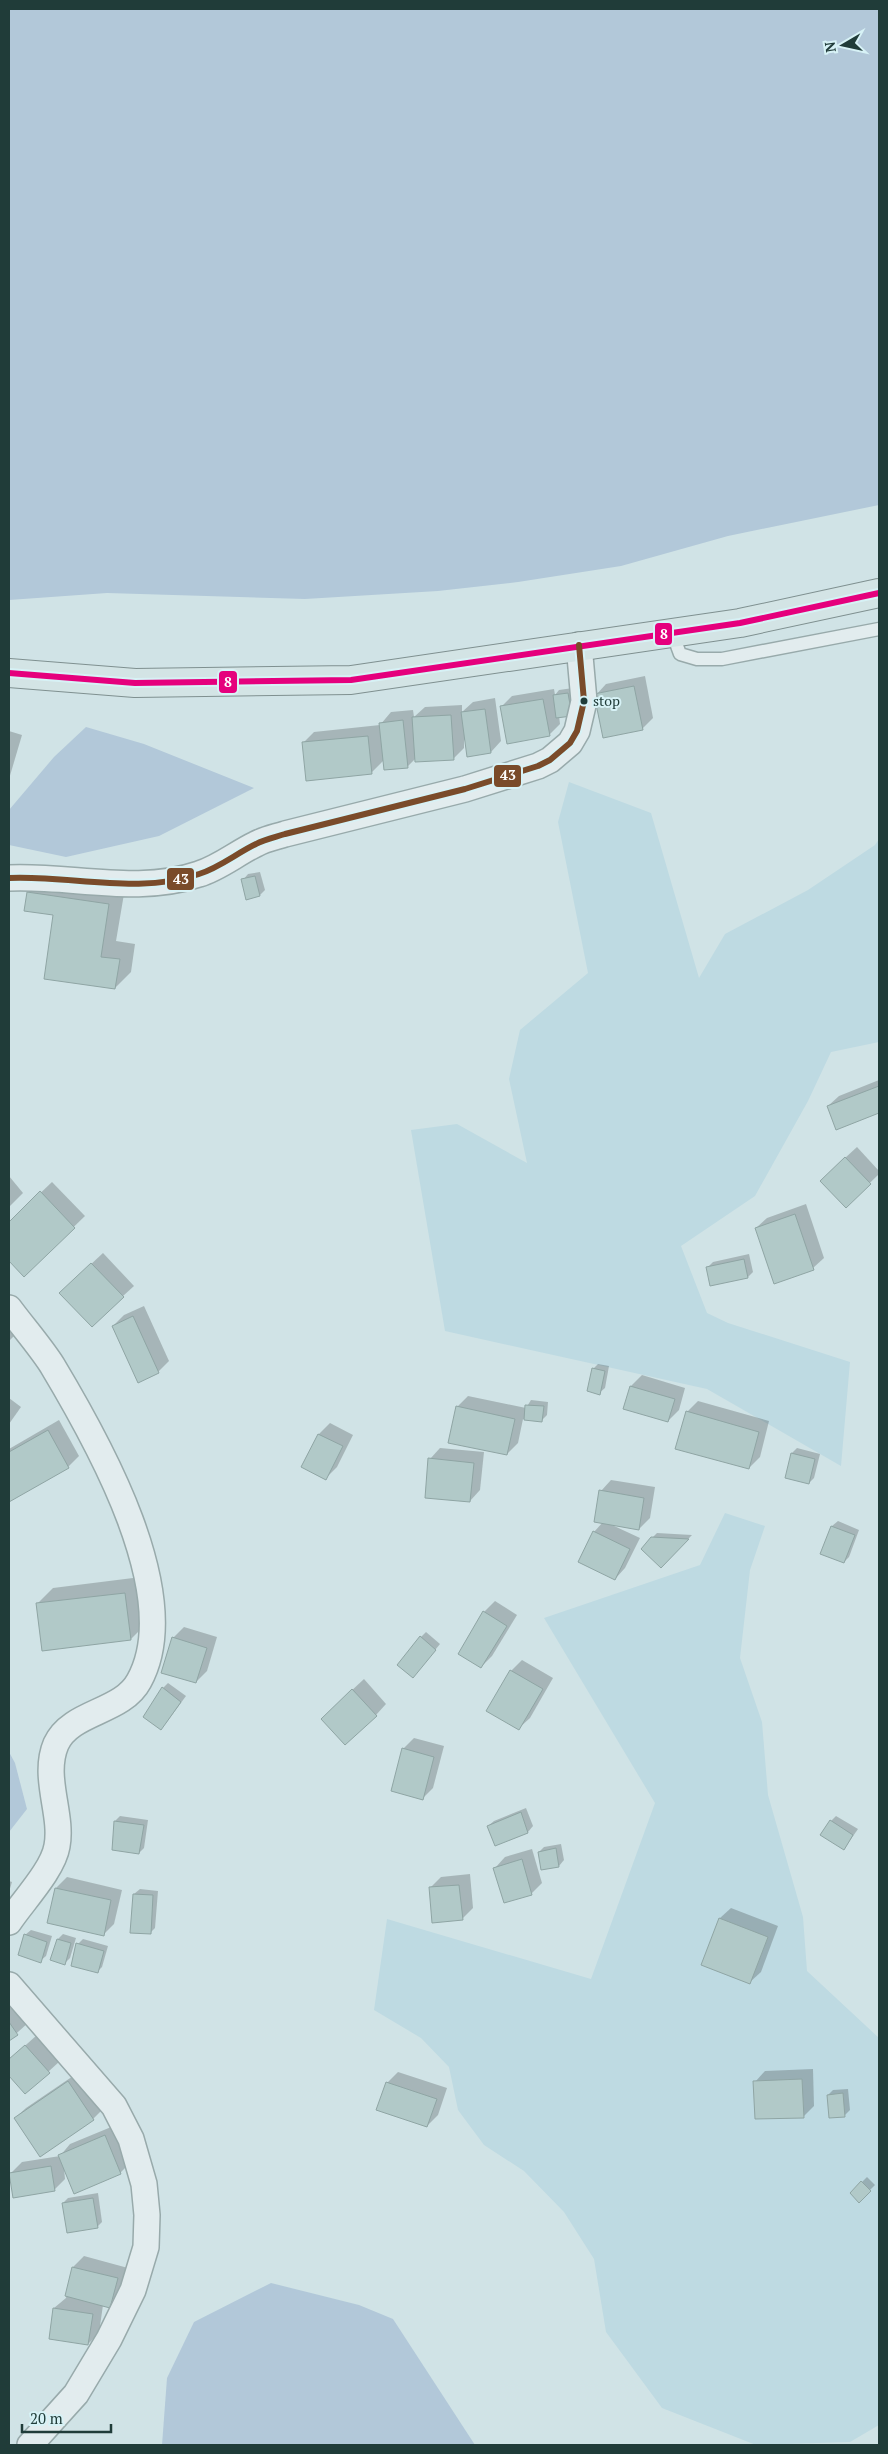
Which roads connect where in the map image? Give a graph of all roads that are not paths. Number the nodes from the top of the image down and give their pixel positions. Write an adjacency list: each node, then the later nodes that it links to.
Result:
1 (879, 593): 3 (main road)
2 (879, 629): 3 (lane)
3 (672, 632): 4 (main road)
4 (578, 645): 5 (main road); 6 (street)
5 (9, 673)
6 (9, 878)
7 (9, 1308): 8 (street)
8 (9, 1922)
9 (9, 1985): 10 (street)
10 (30, 2445)

